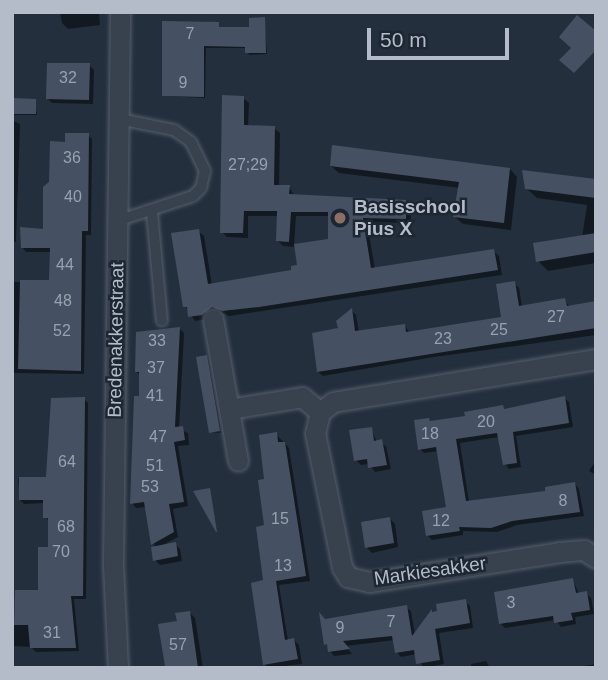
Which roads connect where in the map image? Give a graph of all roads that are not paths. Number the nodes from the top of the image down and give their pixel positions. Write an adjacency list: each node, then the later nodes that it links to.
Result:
1 (121, 12): 2 (street, Bredenakkerstraat)
2 (119, 118): 3 (lane); 4 (street, Bredenakkerstraat)
3 (152, 212): 4 (lane); 6 (lane)
4 (117, 221): 12 (street, Bredenakkerstraat)
5 (214, 318): 8 (street)
6 (162, 321)
7 (596, 359): 9 (street)
8 (229, 409): 9 (street); 10 (street)
9 (320, 412): 11 (street, Markiesakker)
10 (238, 461)
11 (596, 558)
12 (118, 668)

